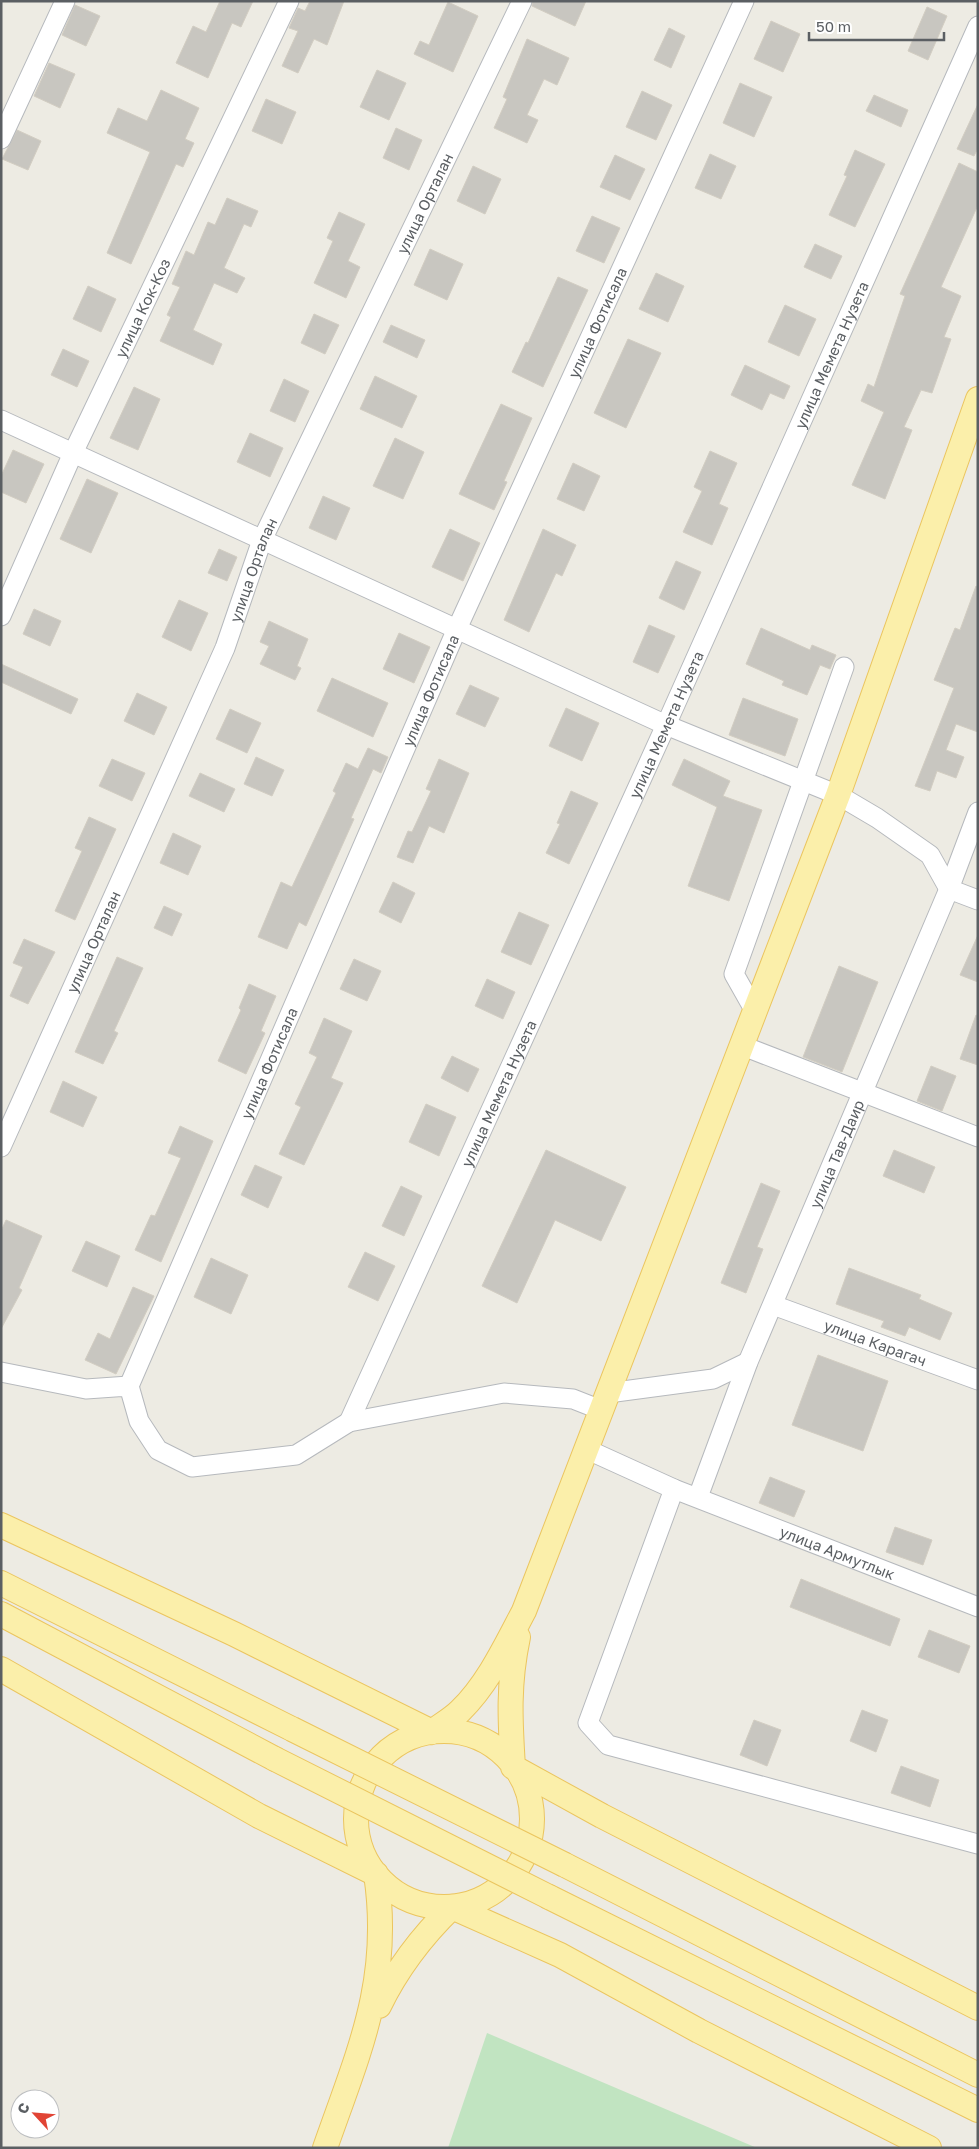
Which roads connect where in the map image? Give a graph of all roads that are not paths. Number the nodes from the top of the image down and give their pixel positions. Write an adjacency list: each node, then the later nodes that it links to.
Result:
1 (64, 1): 6 (street)
2 (288, 1): 9 (street, улица Кок-Коз)
3 (522, 1): 10 (street, улица Орталан)
4 (744, 1): 12 (street, улица Фотисала)
5 (978, 26): 14 (street, улица Мемета Нузета)
6 (1, 139)
7 (978, 399): 16 (main road)
8 (1, 420): 9 (street)
9 (73, 453): 10 (street); 11 (street, улица Кок-Коз)
10 (262, 540): 12 (street); 24 (street, улица Орталан)
11 (1, 616)
12 (456, 631): 14 (street); 29 (street, улица Фотисала)
13 (844, 666): 15 (street)
14 (666, 725): 15 (street); 31 (street, улица Мемета Нузета)
15 (803, 780): 16 (street); 20 (street)
16 (838, 795): 18 (street); 20 (main road)
17 (978, 812): 18 (street, улица Тав-Даир)
18 (949, 889): 19 (street); 22 (street, улица Тав-Даир)
19 (978, 900)
20 (756, 1013): 21 (main road)
21 (743, 1046): 22 (street); 30 (main road)
22 (864, 1091): 23 (street); 25 (street, улица Тав-Даир)
23 (978, 1137)
24 (1, 1147)
25 (772, 1305): 26 (street, улица Тав-Даир); 28 (street, улица Карагач)
26 (748, 1362): 30 (street); 34 (street, улица Тав-Даир)
27 (1, 1372): 29 (street)
28 (978, 1380)
29 (129, 1386): 31 (street)
30 (604, 1402): 31 (street); 32 (main road)
31 (349, 1422)
32 (586, 1449): 33 (street, улица Армутлык); 38 (main road)
33 (674, 1489): 34 (street, улица Армутлык); 43 (street)
34 (698, 1497): 37 (street, улица Армутлык)
35 (1, 1525): 41 (main road)
36 (1, 1582): 48 (main road, bridge)
37 (978, 1607)
38 (524, 1611): 41 (main road); 42 (main road)
39 (1, 1614): 49 (main road, bridge)
40 (1, 1669): 44 (main road)
41 (432, 1732): 42 (main road); 44 (main road)
42 (514, 1766): 45 (main road); 46 (main road)
43 (978, 1844)
44 (376, 1874): 45 (main road); 47 (main road)
45 (452, 1907): 47 (main road); 51 (main road)
46 (978, 2008)
47 (365, 2032): 50 (main road)
48 (978, 2076)
49 (978, 2110)
50 (325, 2148)
51 (929, 2148)

